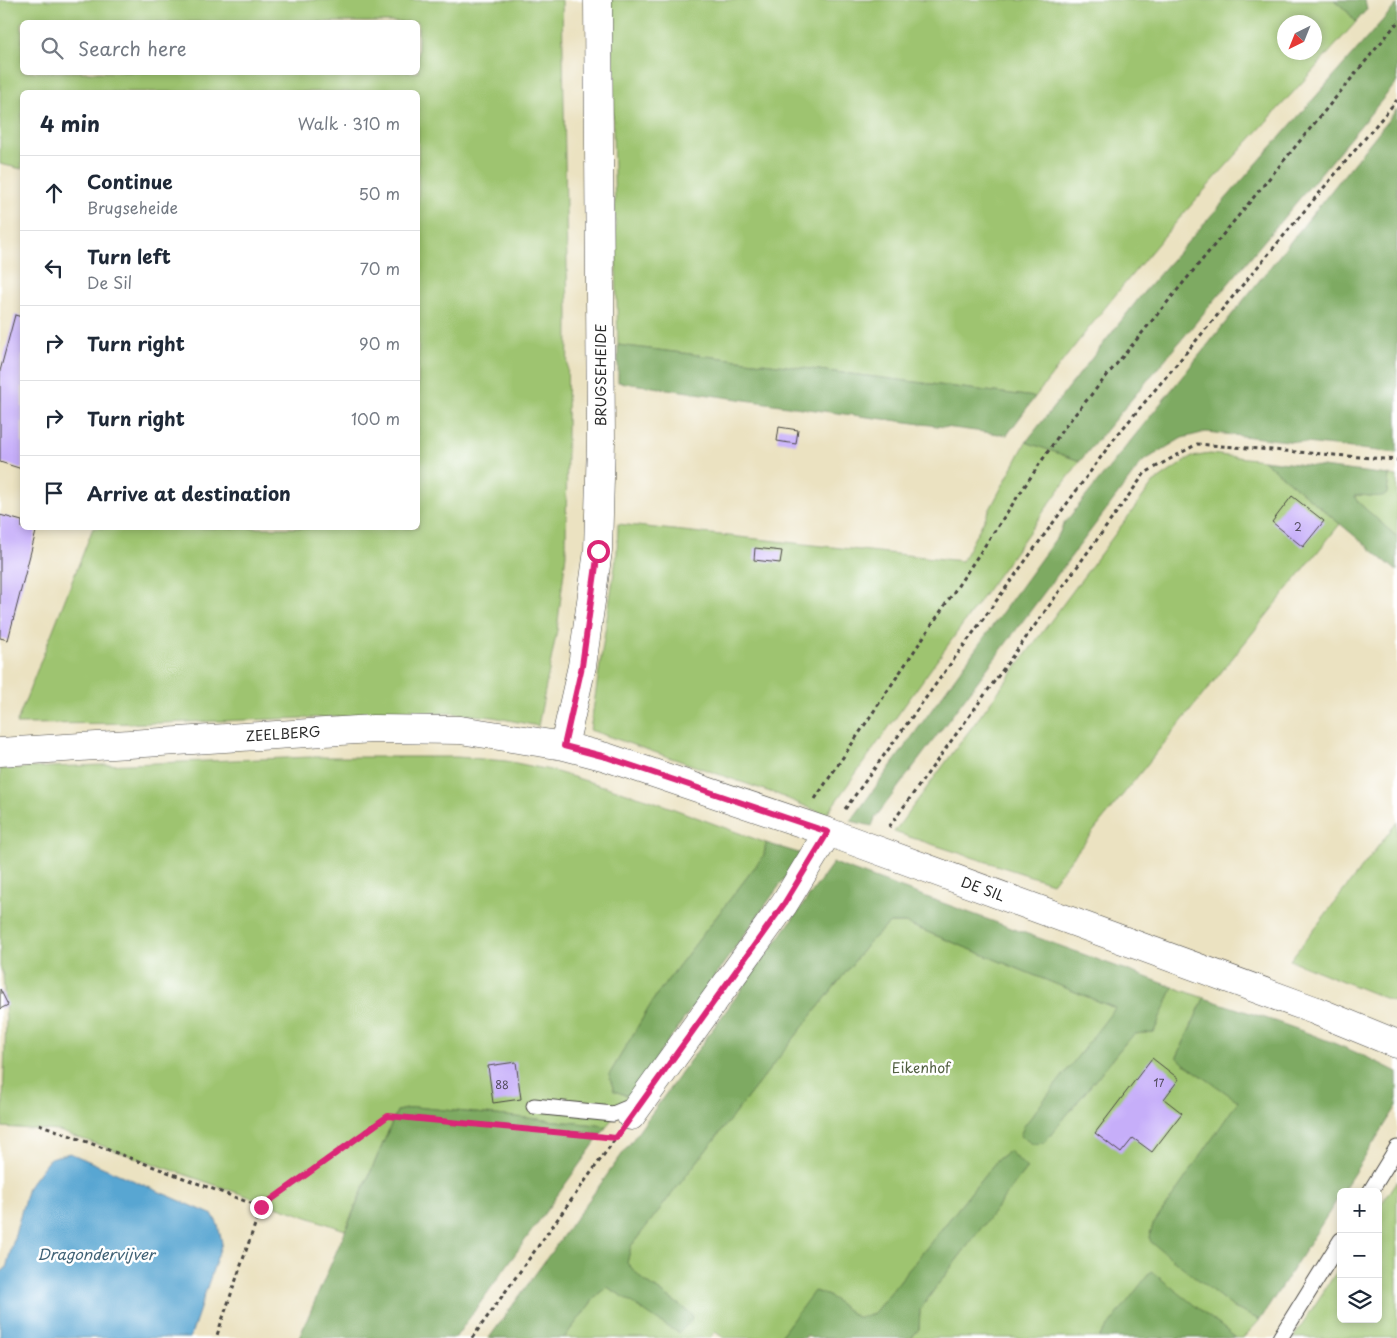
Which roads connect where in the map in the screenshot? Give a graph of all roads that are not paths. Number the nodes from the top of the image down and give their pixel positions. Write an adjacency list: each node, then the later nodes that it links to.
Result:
1 (598, 0): 2 (street, BRUGSEHEIDE)
2 (564, 746): 3 (street, ZEELBERG); 4 (street, DE SIL)
3 (0, 752)
4 (828, 832): 5 (street, DE SIL); 7 (street)
5 (1397, 1044)
6 (534, 1106): 7 (lane)
7 (636, 1109)
8 (1397, 1148): 9 (lane)
9 (1372, 1188)
10 (1337, 1246): 11 (lane)
11 (1280, 1338)

